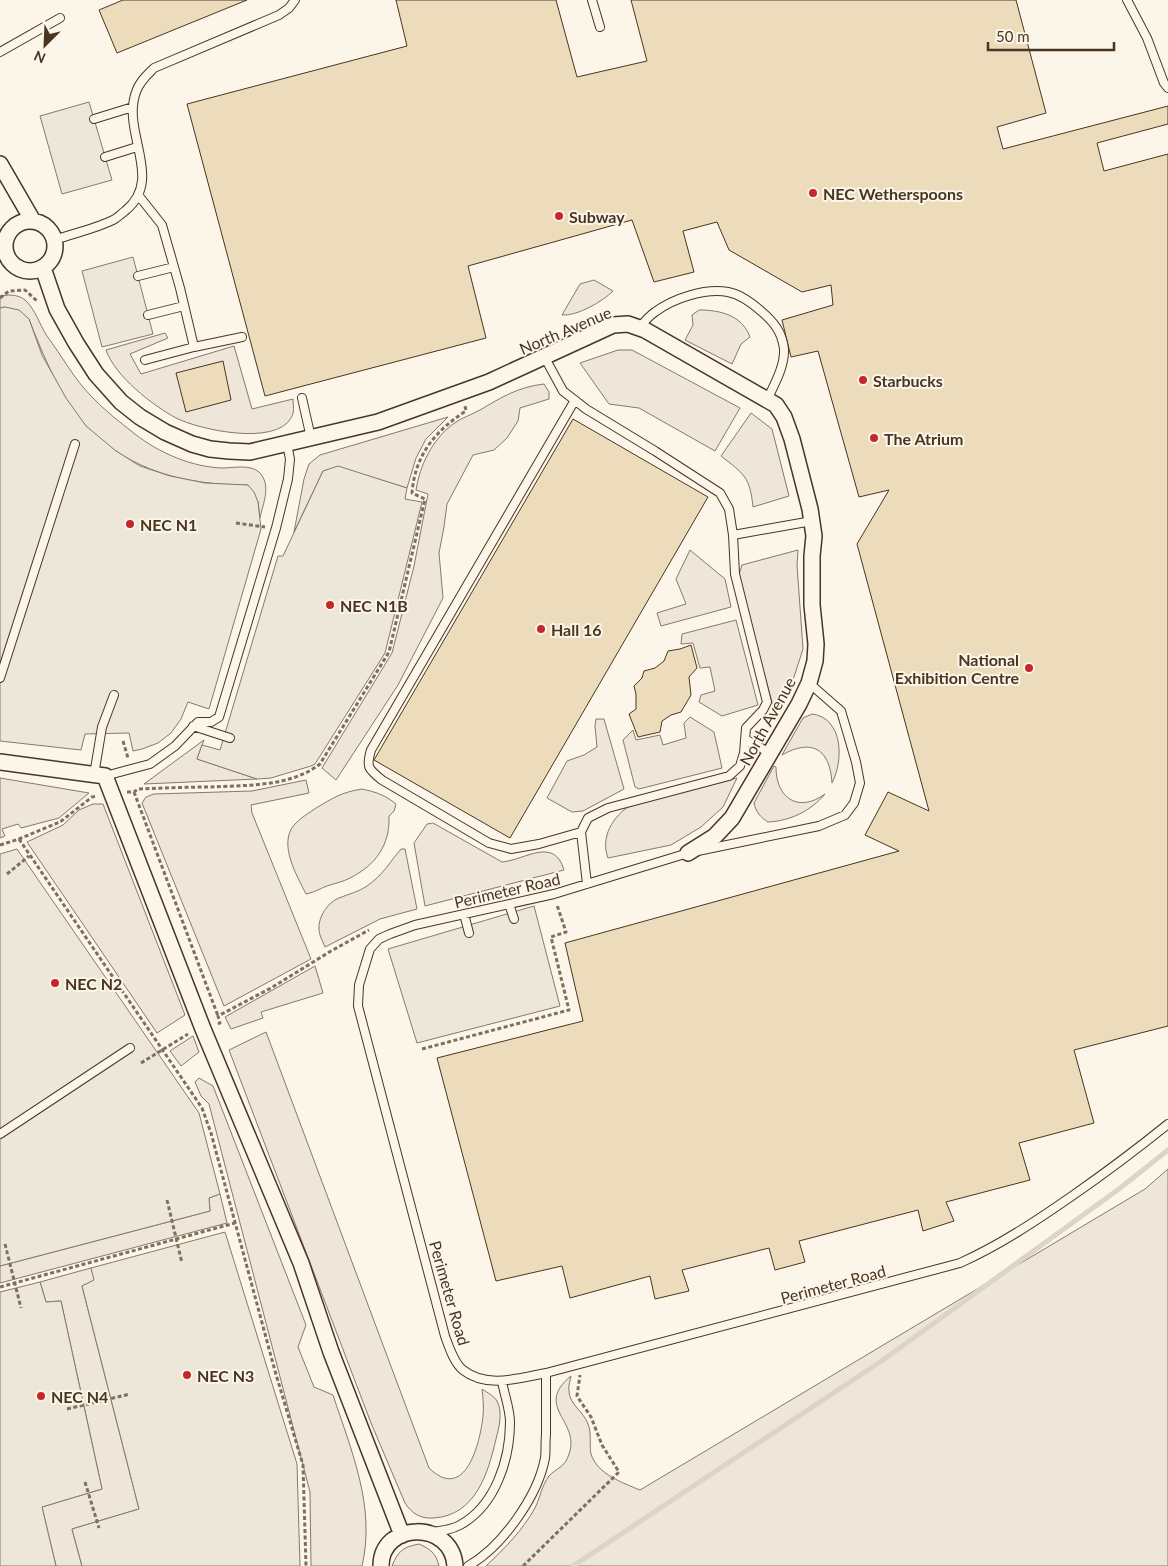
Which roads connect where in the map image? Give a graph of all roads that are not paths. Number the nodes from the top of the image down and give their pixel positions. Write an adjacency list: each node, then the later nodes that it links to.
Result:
1 (295, 0): 8 (lane)
2 (592, 0): 5 (lane)
3 (1127, 0): 7 (lane)
4 (60, 18): 6 (lane)
5 (600, 26)
6 (0, 52)
7 (1167, 85)
8 (133, 107): 9 (lane); 10 (lane)
9 (94, 119)
10 (137, 147): 11 (lane); 13 (lane)
11 (105, 156)
12 (0, 164): 14 (street)
13 (139, 196): 16 (lane); 18 (lane)
14 (33, 221): 15 (street); 16 (street)
15 (4, 230): 17 (street)
16 (55, 240): 19 (street)
17 (5, 266): 19 (street)
18 (174, 267): 20 (lane); 21 (lane)
19 (43, 268): 33 (street, North Avenue)
20 (138, 276)
21 (184, 306): 22 (lane); 25 (lane)
22 (148, 315)
23 (639, 328): 26 (street, North Avenue); 30 (street, North Avenue); 30 (lane)
24 (242, 337): 25 (lane)
25 (194, 347): 27 (lane)
26 (545, 358): 29 (lane); 31 (street, North Avenue)
27 (145, 360)
28 (302, 398): 31 (lane)
29 (575, 400): 35 (lane); 45 (lane)
30 (767, 400): 34 (street, North Avenue)
31 (311, 438): 33 (street, North Avenue)
32 (75, 444): 36 (lane)
33 (287, 444): 39 (lane)
34 (812, 521): 35 (lane); 37 (street, North Avenue)
35 (733, 535): 41 (lane)
36 (0, 678)
37 (809, 683): 42 (street, North Avenue); 46 (lane, Perimeter Road)
38 (114, 694): 44 (lane)
39 (193, 726): 40 (lane); 44 (lane)
40 (230, 738)
41 (745, 739): 42 (lane); 45 (lane)
42 (770, 753): 46 (street, North Avenue)
43 (0, 762): 44 (street)
44 (99, 775): 58 (street)
45 (581, 832): 47 (lane)
46 (688, 853): 47 (lane, Perimeter Road)
47 (587, 884): 48 (lane, Perimeter Road)
48 (509, 904): 49 (lane, Perimeter Road); 50 (lane)
49 (464, 914): 51 (lane); 56 (lane, Perimeter Road)
50 (514, 919)
51 (470, 933)
52 (130, 1048): 54 (lane)
53 (1168, 1124): 55 (lane, Perimeter Road)
54 (0, 1134)
55 (546, 1374): 56 (lane, Perimeter Road); 61 (lane)
56 (502, 1381): 57 (lane)
57 (429, 1532): 58 (street); 60 (street)
58 (402, 1535): 59 (street)
59 (381, 1566)
60 (455, 1566)
61 (468, 1566)

